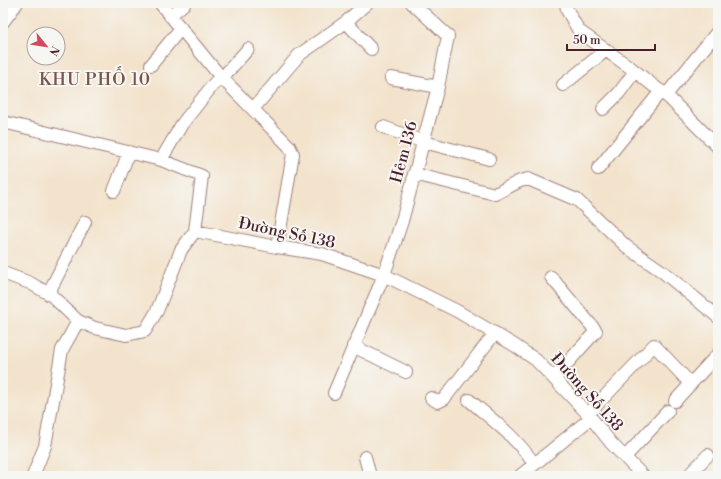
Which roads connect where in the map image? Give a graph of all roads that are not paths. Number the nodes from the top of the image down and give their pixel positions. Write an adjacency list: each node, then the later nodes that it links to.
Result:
1 (17, 3): 8 (street)
2 (160, 3): 7 (street)
3 (185, 3): 7 (street)
4 (367, 3): 9 (street)
5 (412, 3): 20 (street, Hẻm 136)
6 (566, 3): 14 (street)
7 (170, 16): 10 (street)
8 (3, 22)
9 (346, 22): 13 (street); 22 (street)
10 (181, 28): 15 (street); 17 (street)
11 (718, 31): 21 (street)
12 (248, 49): 17 (street)
13 (371, 49)
14 (605, 51): 16 (street); 19 (street)
15 (150, 65)
16 (635, 71): 21 (street); 23 (street)
17 (221, 77): 22 (street); 30 (street)
18 (391, 78): 20 (street)
19 (563, 85)
20 (438, 87): 26 (street, Hẻm 136)
21 (663, 93): 27 (street); 31 (street)
22 (253, 109): 36 (street)
23 (603, 109)
24 (3, 122): 28 (street)
25 (383, 126): 26 (street)
26 (424, 142): 29 (street); 32 (street, Hẻm 136)
27 (718, 147)
28 (129, 152): 30 (street); 33 (street)
29 (489, 159)
30 (161, 160): 35 (street)
31 (598, 169)
32 (414, 174): 38 (street, Hẻm 136); 41 (street)
33 (114, 191)
34 (85, 222): 40 (street)
35 (195, 230): 36 (street, Đường Số 138); 42 (street)
36 (277, 247): 38 (street, Đường Số 138)
37 (3, 273): 40 (street)
38 (384, 275): 43 (street, Đường Số 138); 44 (street, Hẻm 136)
39 (551, 276): 47 (street)
40 (48, 294): 42 (street)
41 (718, 317)
42 (78, 321): 59 (street)
43 (495, 334): 47 (street, Đường Số 138); 50 (street)
44 (353, 346): 46 (street); 49 (street, Hẻm 136)
45 (718, 354): 48 (street)
46 (406, 372)
47 (554, 378): 54 (street, Đường Số 138)
48 (691, 384): 52 (street); 54 (street)
49 (334, 393)
50 (431, 398)
51 (469, 400): 58 (street)
52 (675, 401)
53 (668, 411): 57 (street)
54 (590, 416): 57 (street, Đường Số 138); 58 (street)
55 (708, 455): 63 (street)
56 (365, 457): 60 (street)
57 (625, 457): 62 (street, Đường Số 138)
58 (534, 464): 61 (street)
59 (33, 476)
60 (370, 476)
61 (520, 476)
62 (643, 476)
63 (688, 476)

